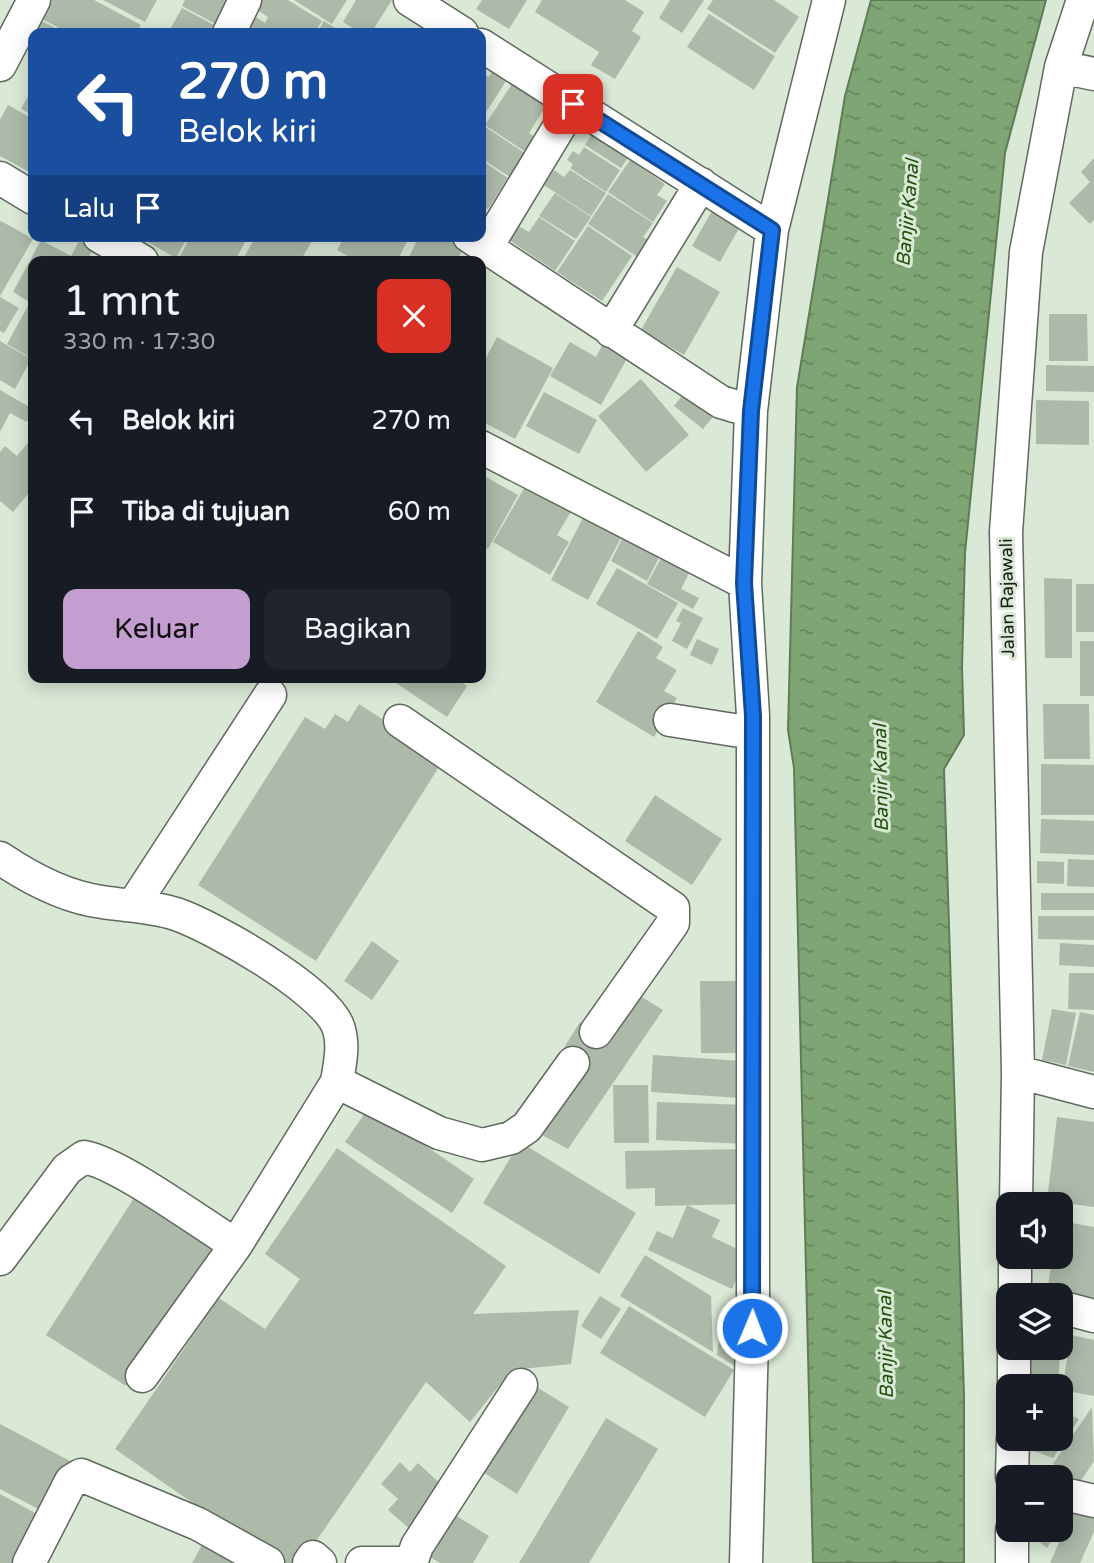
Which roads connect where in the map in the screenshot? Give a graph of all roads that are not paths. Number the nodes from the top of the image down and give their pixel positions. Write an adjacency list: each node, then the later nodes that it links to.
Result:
1 (34, 0): 9 (street)
2 (245, 0): 6 (street)
3 (410, 0): 7 (street)
4 (829, 0): 17 (street)
5 (1083, 0): 10 (street, Jalan Rajawali)
6 (231, 28)
7 (446, 28)
8 (486, 48): 12 (street)
9 (0, 65)
10 (1061, 67): 11 (street); 31 (street, Jalan Rajawali)
11 (1094, 74)
12 (573, 104): 14 (street); 16 (street)
13 (0, 178): 15 (street)
14 (701, 184): 17 (street); 19 (street)
15 (28, 195)
16 (486, 229)
17 (772, 230): 20 (street)
18 (477, 242): 19 (street)
19 (611, 331): 20 (street)
20 (751, 411): 22 (street)
21 (486, 450): 22 (street)
22 (744, 583): 26 (street)
23 (270, 695): 28 (street)
24 (670, 720): 26 (street)
25 (400, 721): 29 (street)
26 (753, 733): 51 (street)
27 (0, 858): 28 (street)
28 (134, 904): 32 (street)
29 (596, 1032)
30 (573, 1063): 32 (street)
31 (1018, 1072): 33 (street); 34 (street, Jalan Rajawali)
32 (337, 1082): 35 (street)
33 (1094, 1092)
34 (1016, 1192)
35 (236, 1245): 36 (street); 39 (street)
36 (0, 1259)
37 (1073, 1310): 38 (street)
38 (1094, 1316)
39 (142, 1376)
40 (521, 1385): 50 (street)
41 (1073, 1496): 42 (street)
42 (1094, 1502)
43 (1012, 1542): 52 (street)
44 (29, 1563): 45 (street)
45 (268, 1563)
46 (309, 1563): 47 (street)
47 (320, 1563)
48 (362, 1563): 49 (street)
49 (398, 1563)
50 (411, 1563)
51 (746, 1563)
52 (1012, 1563)

